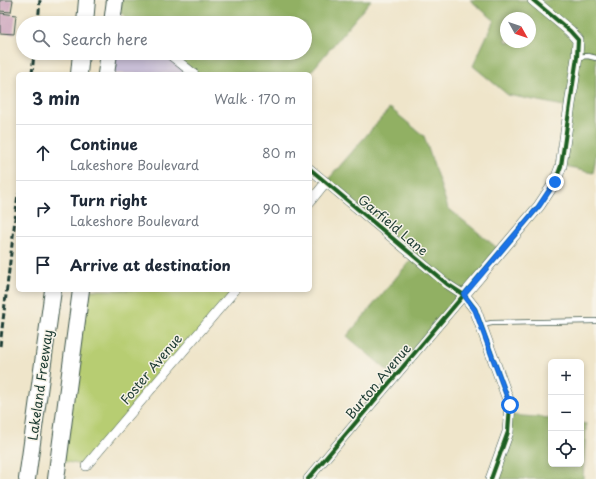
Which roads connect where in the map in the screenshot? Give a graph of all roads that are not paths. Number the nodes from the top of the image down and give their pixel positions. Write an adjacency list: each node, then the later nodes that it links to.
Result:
1 (87, 0): 4 (highway)
2 (115, 0): 5 (highway)
3 (533, 0): 6 (street)
4 (86, 16)
5 (113, 16)
6 (577, 56): 7 (lane); 20 (street)
7 (596, 58)
8 (80, 60): 11 (highway)
9 (108, 60): 12 (highway)
10 (175, 60): 13 (street)
11 (79, 72)
12 (106, 72)
13 (188, 72)
14 (312, 171): 15 (street, Garfield Lane)
15 (326, 182): 16 (street); 20 (street, Garfield Lane)
16 (312, 200)
17 (53, 292): 24 (highway, Lakeland Freeway)
18 (81, 292): 25 (highway)
19 (233, 292): 23 (street, Foster Avenue)
20 (464, 295): 22 (street); 26 (street, Burton Avenue)
21 (596, 321): 22 (lane)
22 (481, 325): 27 (street)
23 (86, 466)
24 (27, 479)
25 (56, 479)
26 (308, 479)
27 (491, 479)

